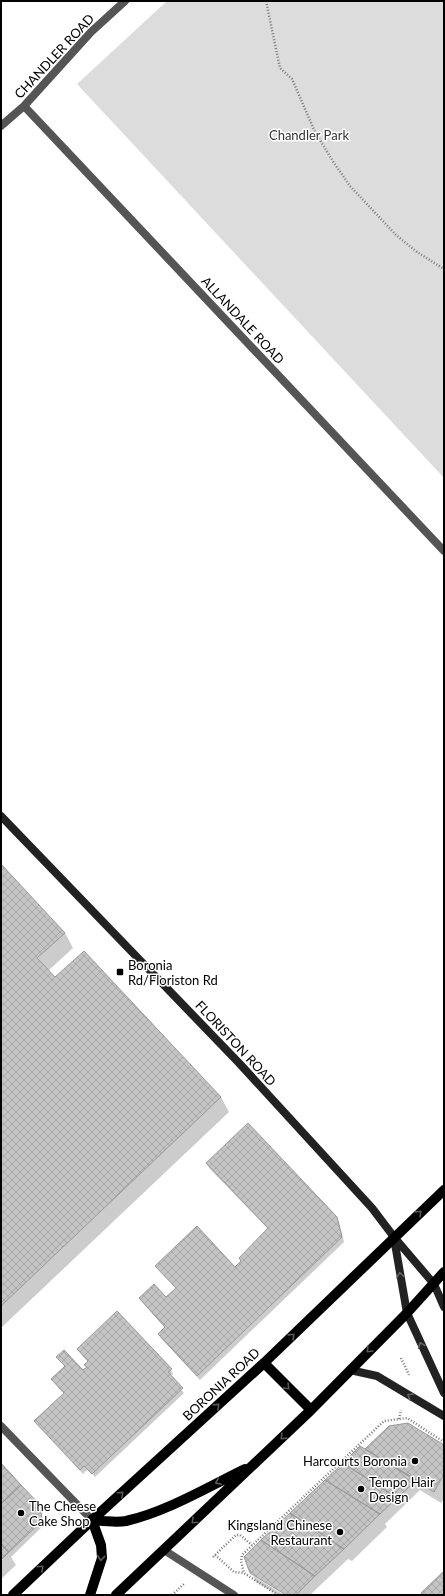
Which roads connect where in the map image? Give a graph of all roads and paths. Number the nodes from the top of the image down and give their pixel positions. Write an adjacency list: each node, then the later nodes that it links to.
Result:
1 (125, 1): 3 (street, CHANDLER ROAD)
2 (266, 1): 5 (path)
3 (24, 106): 4 (street, CHANDLER ROAD); 6 (street, ALLANDALE ROAD)
4 (1, 126)
5 (444, 269)
6 (444, 551)
7 (1, 816): 9 (main road, FLORISTON ROAD)
8 (444, 1190): 9 (main road, BORONIA ROAD, one-way to 8)
9 (394, 1237): 11 (main road); 13 (main road, FLORISTON ROAD, one-way to 9); 15 (main road, BORONIA ROAD, one-way to 9)
10 (444, 1272): 11 (main road)
11 (434, 1284): 12 (main road); 13 (main road)
12 (444, 1307)
13 (407, 1313): 17 (main road, one-way to 17); 18 (main road, FLORISTON ROAD, one-way to 13)
14 (401, 1358): 16 (path)
15 (264, 1363): 19 (main road, one-way to 19); 24 (main road, BORONIA ROAD, one-way to 15)
16 (410, 1364)
17 (350, 1370): 19 (main road); 20 (main road, one-way to 17)
18 (444, 1393)
19 (311, 1410): 23 (main road, one-way to 23)
20 (444, 1416)
21 (1, 1426): 24 (street)
22 (444, 1442): 25 (path)
23 (253, 1466): 24 (main road, one-way to 24); 26 (main road, one-way to 26)
24 (92, 1520): 29 (main road, BORONIA ROAD, one-way to 24); 30 (main road, one-way to 30)
25 (252, 1545): 27 (path); 27 (path)
26 (164, 1550): 31 (main road); 33 (street)
27 (244, 1573): 34 (path)
28 (185, 1583): 32 (path)
29 (13, 1595)
30 (90, 1595)
31 (116, 1595)
32 (172, 1595)
33 (234, 1595)
34 (278, 1595)

